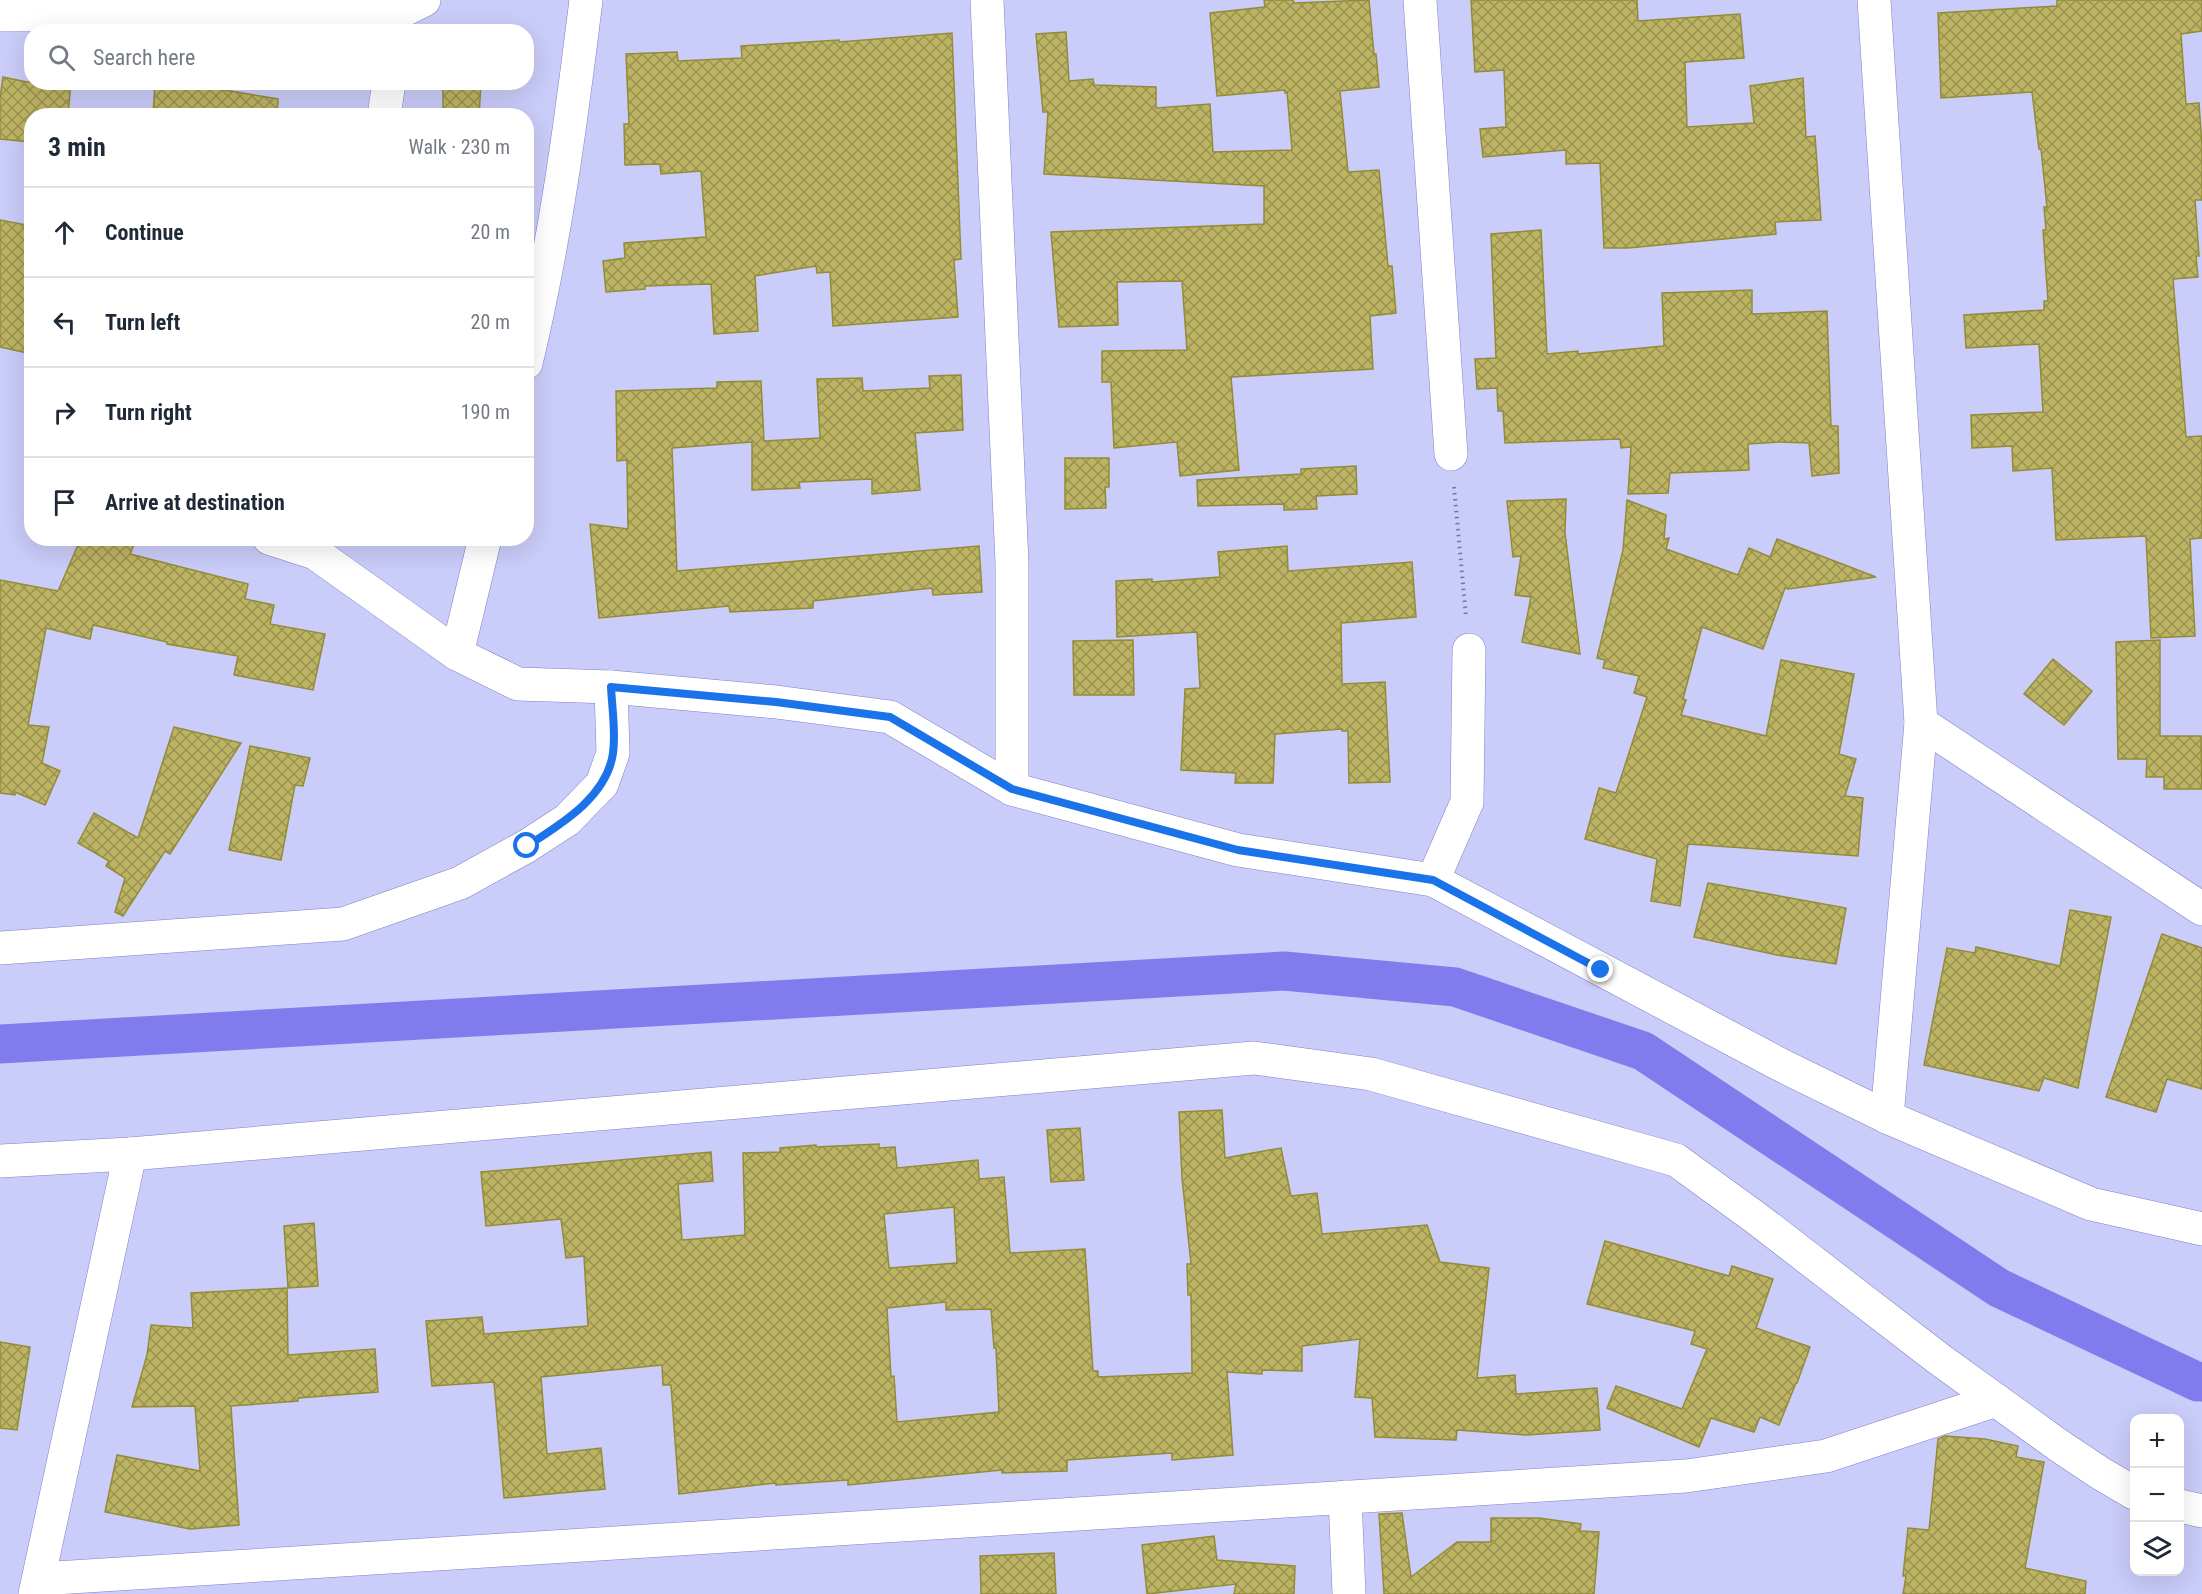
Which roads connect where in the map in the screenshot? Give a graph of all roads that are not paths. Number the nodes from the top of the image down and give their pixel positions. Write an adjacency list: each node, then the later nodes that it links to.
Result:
1 (586, 0): 9 (street)
2 (987, 0): 17 (street)
3 (1420, 0): 10 (street)
4 (1874, 0): 16 (street)
5 (0, 15): 6 (street)
6 (406, 15)
7 (388, 90): 8 (street)
8 (385, 108)
9 (534, 329)
10 (1450, 454)
11 (294, 546): 14 (street)
12 (483, 546): 14 (street)
13 (1469, 650): 18 (street)
14 (457, 654): 15 (street)
15 (611, 687): 17 (street); 20 (street)
16 (1921, 723): 19 (street); 21 (street)
17 (1012, 789): 18 (street)
18 (1433, 880): 21 (street)
19 (2202, 909)
20 (0, 948)
21 (1887, 1117): 24 (street)
22 (130, 1154): 23 (street); 25 (street); 30 (street)
23 (0, 1161)
24 (2202, 1229)
25 (1996, 1400): 26 (street); 27 (street)
26 (2130, 1491)
27 (1345, 1497): 30 (street); 31 (street)
28 (2184, 1507): 29 (street)
29 (2202, 1511)
30 (37, 1587)
31 (1349, 1594)

